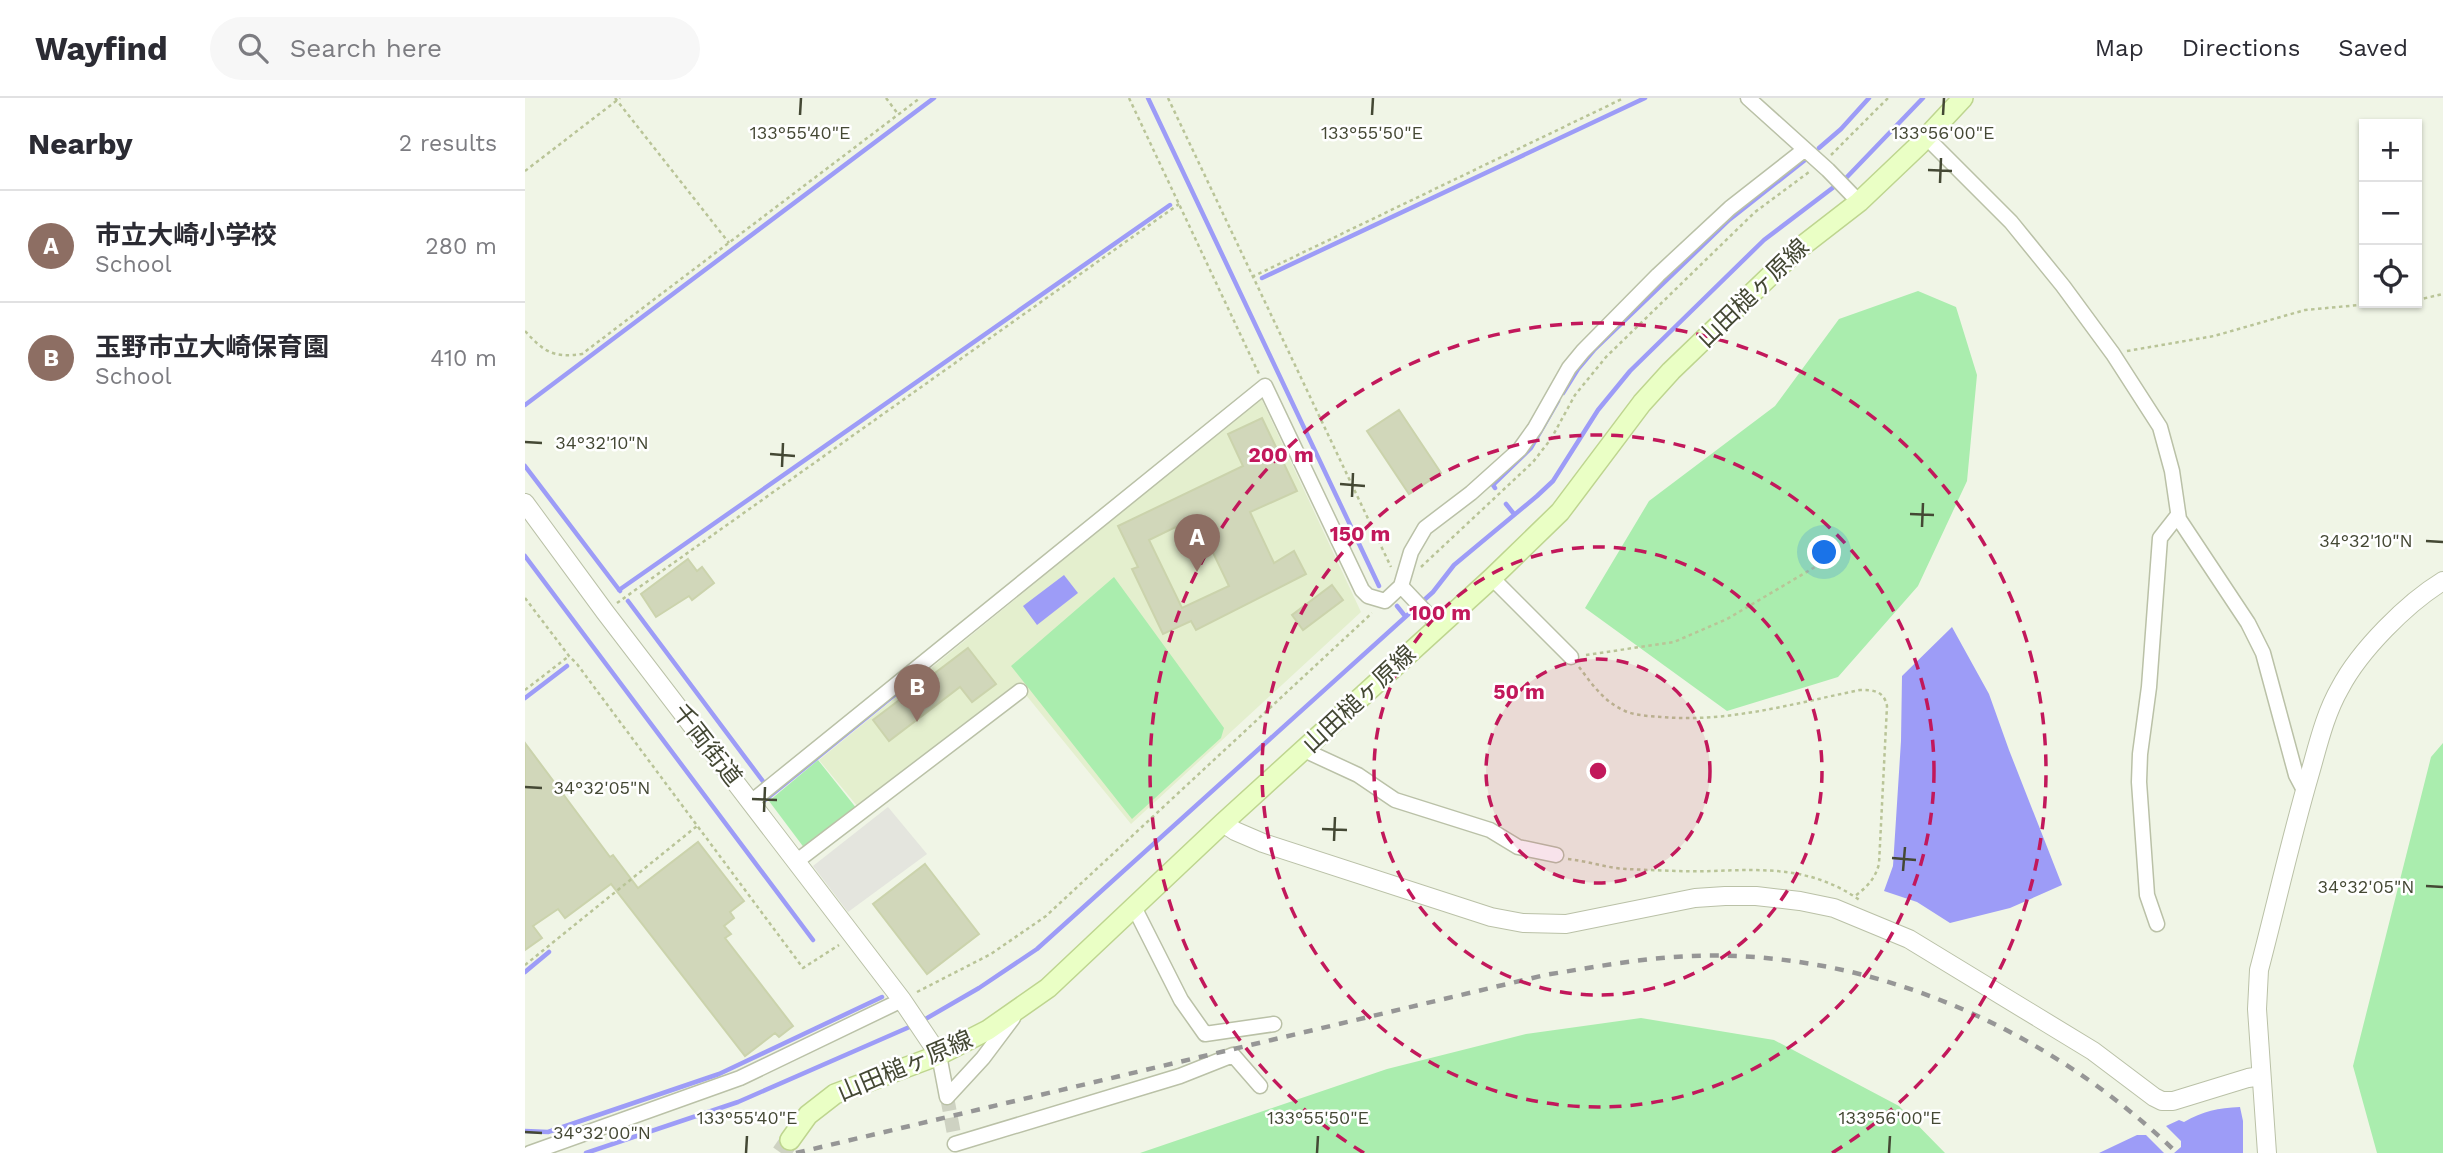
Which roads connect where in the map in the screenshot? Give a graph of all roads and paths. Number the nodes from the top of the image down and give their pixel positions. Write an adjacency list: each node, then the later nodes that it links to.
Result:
1 (886, 98): 10 (path)
2 (920, 98): 10 (path)
3 (1129, 98): 16 (path)
4 (1168, 98): 18 (path)
5 (1624, 98): 18 (path)
6 (1748, 98): 12 (street)
7 (1888, 98): 13 (path)
8 (1963, 98): 11 (main road, 山田槌ヶ原線)
9 (617, 99): 14 (path); 17 (path)
10 (898, 114): 17 (path)
11 (1926, 137): 15 (main road, 山田槌ヶ原線); 23 (street)
12 (1804, 150): 13 (street); 30 (street)
13 (1825, 167): 15 (street); 30 (path)
14 (525, 171)
15 (1856, 199): 28 (main road, 山田槌ヶ原線)
16 (1179, 204): 24 (path); 33 (path)
17 (729, 243): 22 (path)
18 (1252, 277): 30 (path)
19 (2443, 294): 20 (path)
20 (2422, 299)
21 (2359, 305): 23 (path)
22 (525, 331)
23 (2113, 354): 26 (street)
24 (1265, 386): 32 (street); 41 (street)
25 (525, 503): 33 (street, 千両街道)
26 (2178, 515): 40 (street); 49 (street)
27 (1815, 567): 36 (path)
28 (1492, 578): 34 (main road, 山田槌ヶ原線); 36 (street)
29 (2443, 581): 40 (street)
30 (1405, 590): 32 (street); 34 (street)
31 (525, 598): 35 (path)
32 (1385, 601): 52 (path)
33 (605, 612): 41 (street, 千両街道)
34 (1438, 625): 39 (main road, 山田槌ヶ原線)
35 (569, 656): 37 (path); 43 (path)
36 (1571, 657): 46 (path)
37 (525, 690)
38 (1020, 691): 45 (street)
39 (1304, 750): 42 (main road, 山田槌ヶ原線); 44 (street)
40 (2305, 792): 56 (street)
41 (751, 802): 45 (street, 千両街道)
42 (1223, 823): 48 (main road, 山田槌ヶ原線); 56 (street)
43 (697, 826): 50 (path); 51 (path)
44 (1556, 855): 46 (path)
45 (797, 861): 50 (street, 千両街道)
46 (1855, 896): 47 (path)
47 (1865, 903)
48 (1134, 907): 53 (main road, 山田槌ヶ原線); 54 (street)
49 (2157, 924)
50 (854, 936): 52 (street, 千両街道)
51 (525, 965)
52 (905, 1003): 55 (street, 千両街道); 61 (street)
53 (1020, 1007): 55 (main road, 山田槌ヶ原線); 55 (street)
54 (1275, 1024)
55 (939, 1055): 58 (main road, 山田槌ヶ原線)
56 (2262, 1076): 60 (street)
57 (1260, 1086): 59 (street)
58 (790, 1140)
59 (953, 1144)
60 (2265, 1151)
61 (530, 1153)

